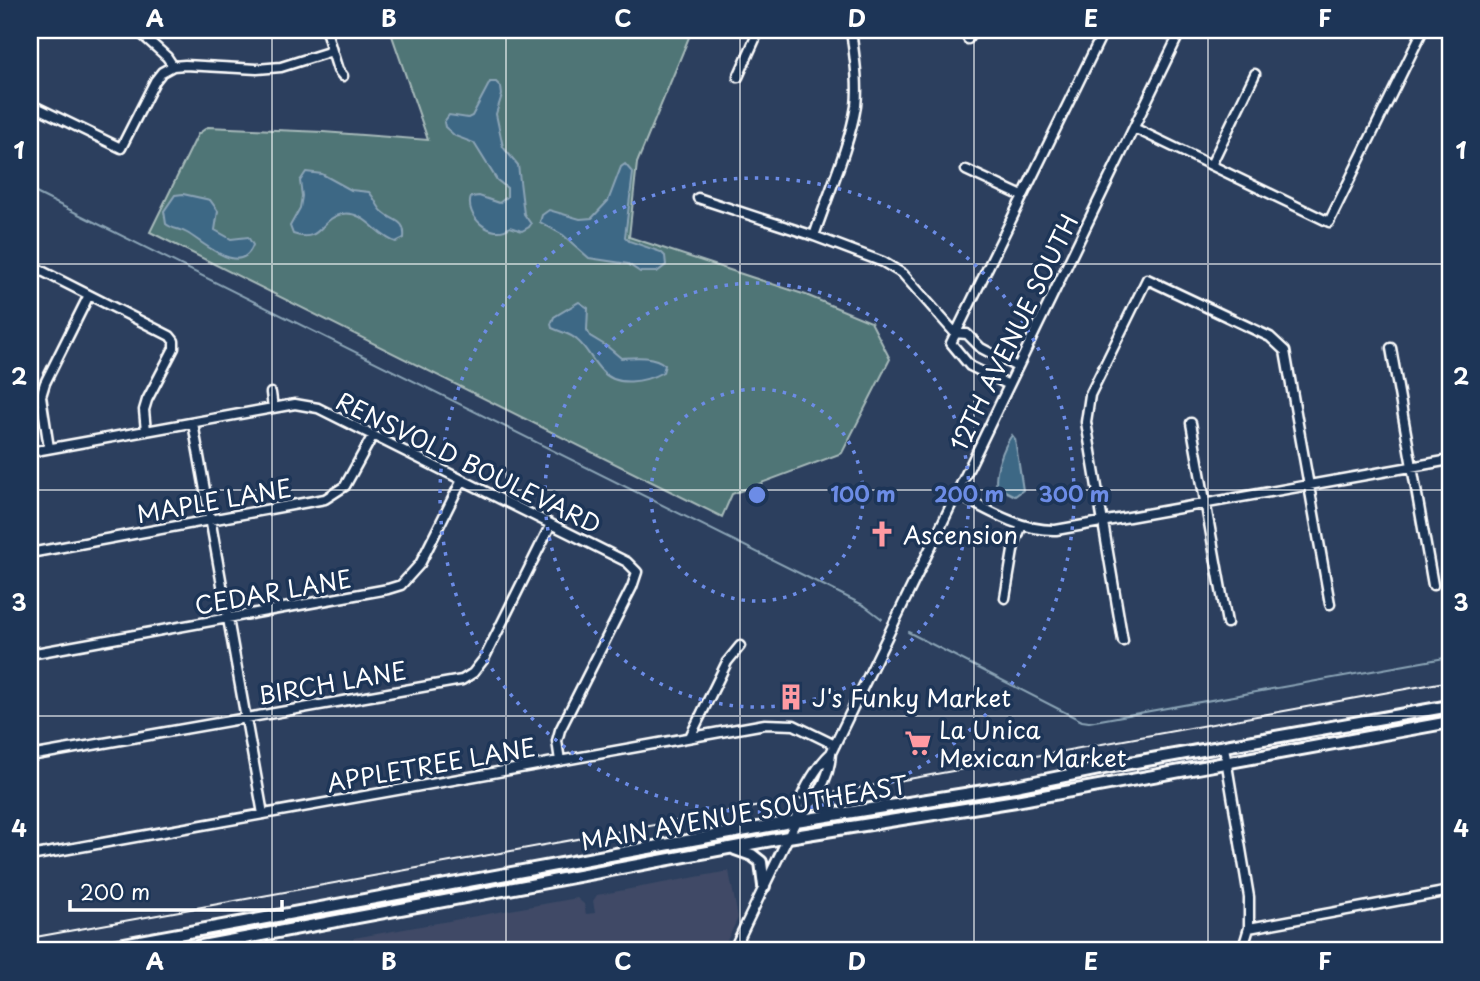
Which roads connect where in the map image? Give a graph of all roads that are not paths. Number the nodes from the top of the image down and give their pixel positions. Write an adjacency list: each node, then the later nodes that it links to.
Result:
1 (137, 30): 10 (street)
2 (326, 30): 9 (street)
3 (759, 30): 13 (street)
4 (851, 30): 20 (street)
5 (1104, 30): 18 (street)
6 (1160, 30): 8 (street)
7 (1423, 30): 16 (street)
8 (1179, 34): 15 (street, 12TH AVENUE SOUTH)
9 (332, 51): 10 (street); 12 (street)
10 (173, 66): 14 (street)
11 (1255, 75): 16 (street)
12 (343, 76)
13 (738, 77)
14 (30, 104)
15 (1134, 128): 16 (street); 25 (street, 12TH AVENUE SOUTH)
16 (1211, 165)
17 (967, 170): 18 (street)
18 (1022, 196): 23 (street)
19 (698, 198): 20 (street)
20 (814, 236): 23 (street)
21 (30, 265): 22 (street)
22 (89, 295): 31 (street); 33 (street)
23 (955, 333): 25 (street); 26 (street)
24 (1391, 348): 36 (street)
25 (1017, 367): 26 (street, 12TH AVENUE SOUTH)
26 (1009, 385): 39 (street, 12TH AVENUE SOUTH)
27 (271, 393): 28 (street)
28 (273, 408): 29 (street, RENSVOLD BOULEVARD); 32 (street, RENSVOLD BOULEVARD)
29 (193, 423): 31 (street, RENSVOLD BOULEVARD); 41 (street)
30 (1191, 423): 40 (street)
31 (146, 431): 33 (street, RENSVOLD BOULEVARD)
32 (373, 435): 37 (street, RENSVOLD BOULEVARD); 41 (street, MAPLE LANE)
33 (49, 448): 34 (street, RENSVOLD BOULEVARD)
34 (30, 452)
35 (1450, 460): 36 (street)
36 (1412, 467): 38 (street); 46 (street)
37 (462, 480): 43 (street, RENSVOLD BOULEVARD); 49 (street, CEDAR LANE)
38 (1310, 485): 40 (street); 42 (street); 48 (street)
39 (957, 494): 44 (street); 59 (street, 12TH AVENUE SOUTH)
40 (1206, 505): 42 (street); 50 (street)
41 (210, 521): 45 (street, MAPLE LANE); 49 (street)
42 (1103, 523): 44 (street); 51 (street)
43 (551, 524): 55 (street, BIRCH LANE); 61 (street, RENSVOLD BOULEVARD)
44 (1022, 525): 47 (street)
45 (30, 553)
46 (1433, 585)
47 (1005, 598)
48 (1330, 604)
49 (228, 619): 53 (street, CEDAR LANE); 55 (street)
50 (1227, 623)
51 (1123, 641)
52 (740, 646): 57 (street)
53 (30, 654)
54 (1450, 706): 58 (main road, MAIN AVENUE SOUTHEAST)
55 (245, 716): 60 (street, BIRCH LANE); 64 (street)
56 (1450, 722): 62 (main road, MAIN AVENUE SOUTHEAST)
57 (690, 737): 59 (street, APPLETREE LANE); 61 (street, APPLETREE LANE)
58 (1224, 747): 62 (street); 65 (main road, MAIN AVENUE SOUTHEAST)
59 (833, 749): 63 (street); 66 (street, 12TH AVENUE SOUTH)
60 (30, 756)
61 (560, 761): 64 (street, APPLETREE LANE)
62 (1227, 762): 67 (main road, MAIN AVENUE SOUTHEAST); 72 (street)
63 (818, 794): 65 (main road); 66 (street)
64 (263, 814): 69 (street, APPLETREE LANE)
65 (838, 814): 66 (main road, MAIN AVENUE SOUTHEAST)
66 (796, 821): 67 (street, 12TH AVENUE SOUTH); 73 (main road, MAIN AVENUE SOUTHEAST)
67 (788, 838): 68 (main road, MAIN AVENUE SOUTHEAST); 70 (street, 12TH AVENUE SOUTH)
68 (733, 848): 70 (main road); 74 (main road, MAIN AVENUE SOUTHEAST)
69 (30, 856)
70 (764, 886): 75 (street, 12TH AVENUE SOUTH)
71 (1450, 891): 72 (street)
72 (1249, 928): 76 (street)
73 (85, 951)
74 (175, 951)
75 (733, 951)
76 (1242, 951)

